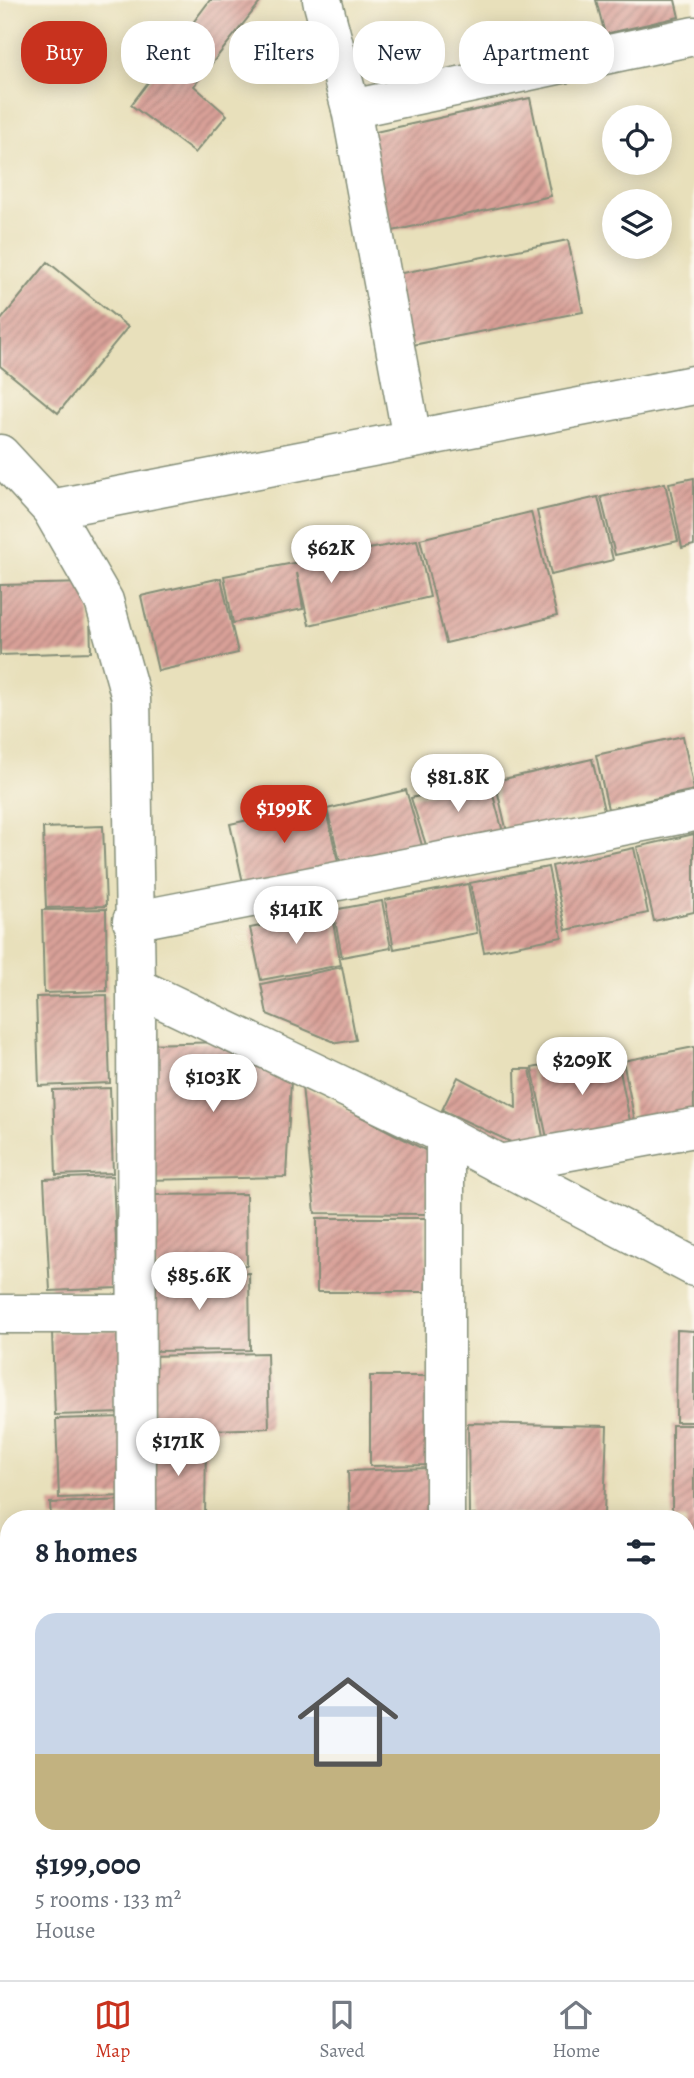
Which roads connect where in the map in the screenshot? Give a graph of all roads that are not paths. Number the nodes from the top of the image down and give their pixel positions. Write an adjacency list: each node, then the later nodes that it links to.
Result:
1 (321, 0): 3 (street)
2 (694, 36): 3 (street)
3 (351, 109): 5 (street)
4 (694, 385): 5 (street)
5 (412, 439): 7 (street)
6 (1, 458): 7 (street)
7 (51, 509): 9 (street)
8 (694, 812): 9 (street)
9 (132, 921): 10 (street)
10 (136, 987): 12 (street); 16 (street)
11 (694, 1128): 13 (street)
12 (445, 1135): 13 (street); 18 (street)
13 (499, 1164): 14 (street)
14 (694, 1267)
15 (0, 1314): 16 (street)
16 (136, 1314): 17 (street)
17 (137, 1510)
18 (445, 1510)

